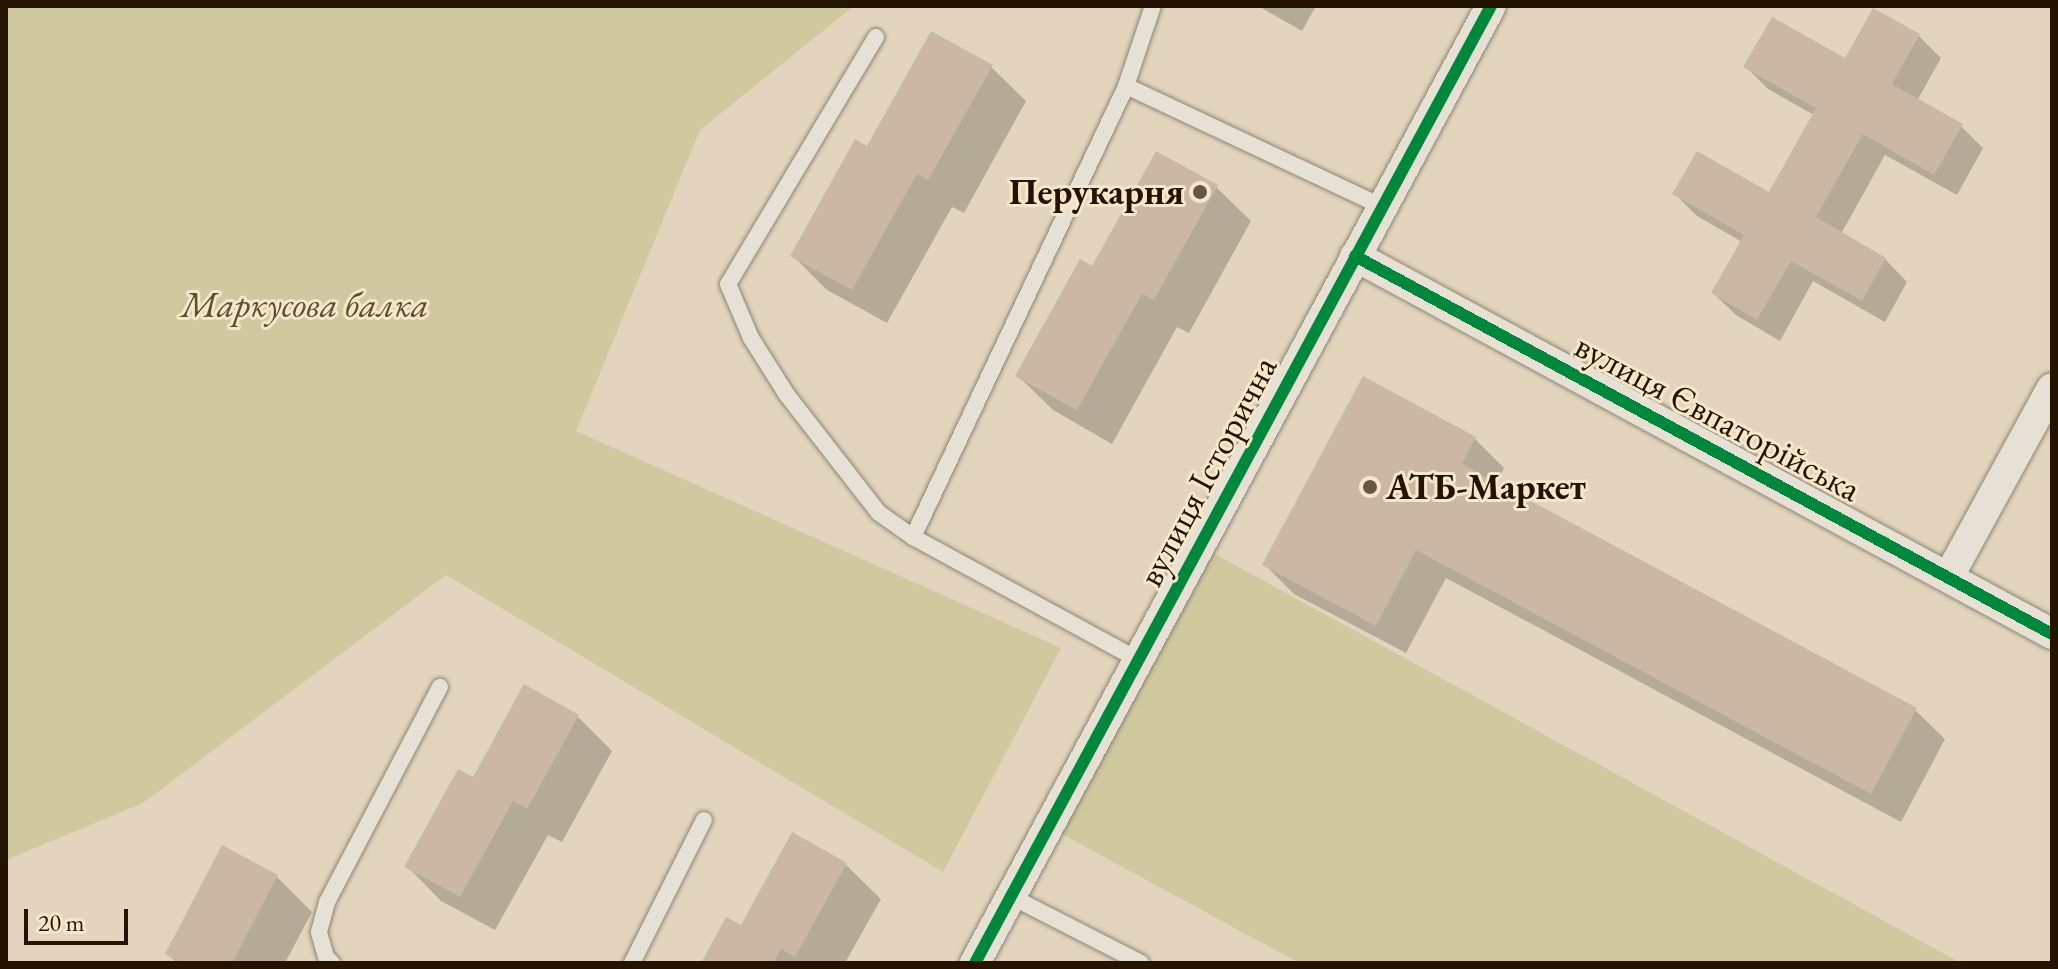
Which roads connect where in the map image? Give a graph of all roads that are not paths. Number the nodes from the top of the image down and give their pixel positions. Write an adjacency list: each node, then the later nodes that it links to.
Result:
1 (1153, 6): 4 (lane)
2 (1491, 6): 5 (street, вулиця Історична)
3 (876, 37): 8 (lane)
4 (1126, 86): 5 (lane); 8 (lane)
5 (1381, 206): 6 (street, вулиця Історична)
6 (1355, 256): 9 (street, вулиця Євпаторійська); 11 (street, вулиця Історична)
7 (2052, 388): 9 (street)
8 (913, 537): 11 (lane)
9 (1949, 576): 10 (street, вулиця Євпаторійська)
10 (2052, 634)
11 (1140, 661): 14 (street, вулиця Історична)
12 (440, 687): 15 (lane)
13 (704, 820): 16 (lane)
14 (1012, 897): 17 (street, вулиця Історична); 18 (lane)
15 (332, 963)
16 (632, 963)
17 (975, 963)
18 (1141, 963)

